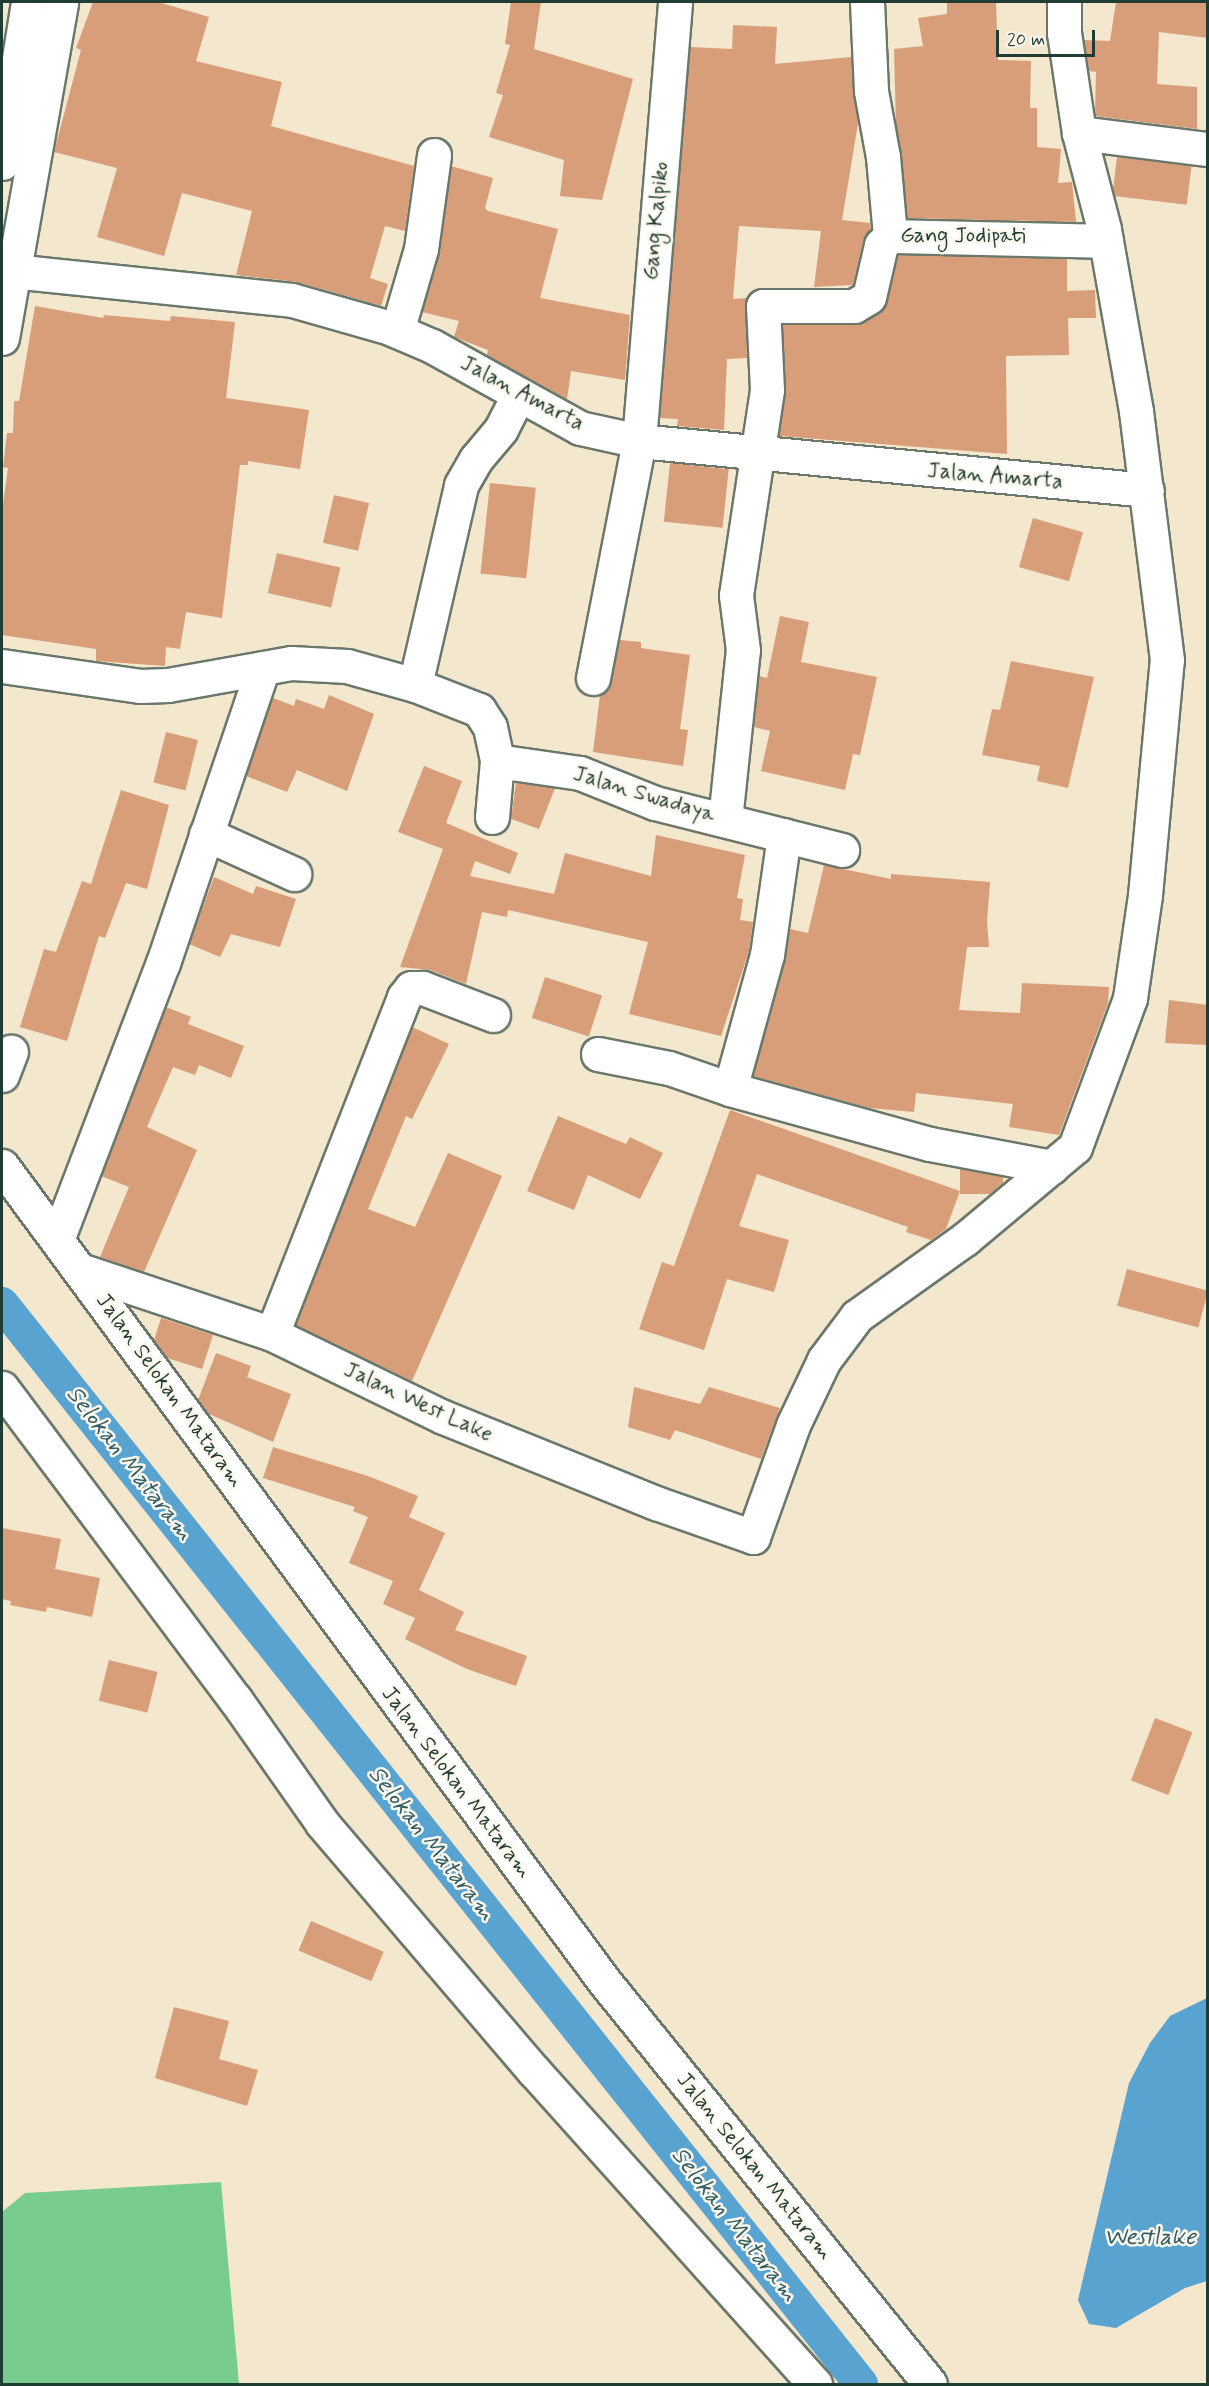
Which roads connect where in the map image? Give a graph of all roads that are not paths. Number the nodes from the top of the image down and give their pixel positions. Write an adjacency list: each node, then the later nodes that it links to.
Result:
1 (28, 2): 9 (main road)
2 (61, 2): 12 (main road)
3 (675, 2): 16 (main road, Gang Kalpiko)
4 (867, 2): 10 (main road)
5 (1064, 2): 6 (main road)
6 (1079, 133): 7 (main road); 11 (main road)
7 (1208, 149)
8 (434, 155): 13 (main road)
9 (2, 163)
10 (890, 236): 11 (main road, Gang Jodipati); 17 (main road, Gang Jodipati)
11 (1106, 241): 18 (main road)
12 (12, 271): 13 (main road, Jalan Amarta); 14 (main road)
13 (397, 331): 15 (main road, Jalan Amarta)
14 (2, 339)
15 (518, 395): 16 (main road, Jalan Amarta); 22 (main road)
16 (639, 441): 17 (main road, Jalan Amarta); 21 (main road, Gang Kalpiko)
17 (759, 452): 18 (main road, Jalan Amarta); 25 (main road)
18 (1147, 490): 34 (main road)
19 (2, 666): 20 (main road)
20 (263, 668): 22 (main road); 26 (main road)
21 (593, 678)
22 (415, 685): 23 (main road)
23 (497, 761): 24 (main road); 25 (main road, Jalan Swadaya)
24 (492, 817)
25 (725, 820): 27 (main road, Jalan Swadaya)
26 (206, 834): 29 (main road); 35 (main road)
27 (784, 835): 28 (main road, Jalan Swadaya); 32 (main road)
28 (842, 850)
29 (294, 874)
30 (493, 1015): 37 (main road)
31 (598, 1054): 32 (main road)
32 (730, 1089): 34 (main road)
33 (2, 1166): 35 (main road, Jalan Selokan Mataram)
34 (1052, 1167): 37 (main road, Jalan West Lake)
35 (57, 1240): 36 (main road, Jalan Selokan Mataram)
36 (83, 1271): 37 (main road, Jalan West Lake); 40 (main road, Jalan Selokan Mataram)
37 (272, 1334)
38 (2, 1388): 39 (main road)
39 (815, 2385)
40 (930, 2385)

